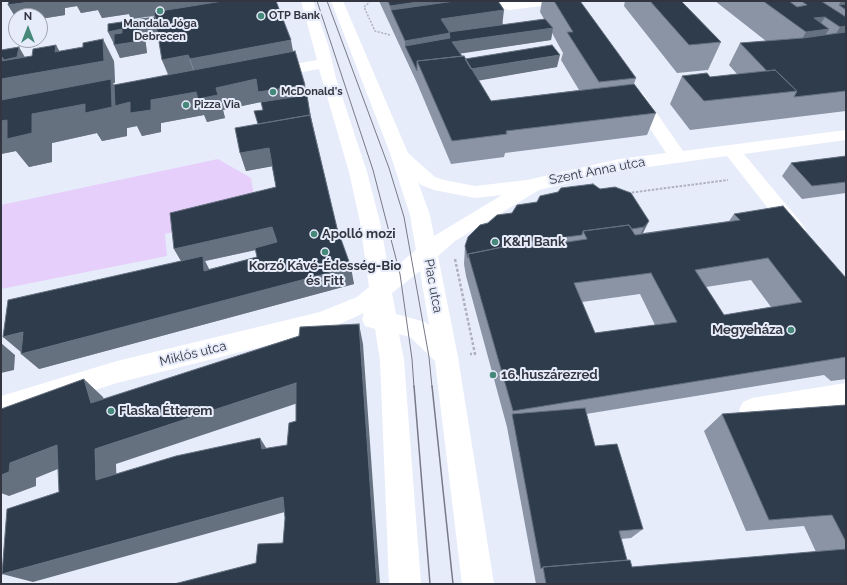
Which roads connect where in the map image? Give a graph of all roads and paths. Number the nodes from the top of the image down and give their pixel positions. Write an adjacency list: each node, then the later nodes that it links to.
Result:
1 (307, 1): 7 (street)
2 (337, 1): 12 (street, Piac utca)
3 (371, 1): 6 (path)
4 (492, 1): 5 (street)
5 (549, 1)
6 (390, 35)
7 (325, 63): 8 (street); 20 (street)
8 (257, 76)
9 (627, 80): 13 (street)
10 (846, 135): 11 (street, Szent Anna utca)
11 (731, 150): 13 (street, Szent Anna utca); 17 (street)
12 (400, 153): 15 (street); 18 (street, Piac utca)
13 (678, 157): 15 (street, Szent Anna utca)
14 (733, 179): 16 (path)
15 (533, 185): 18 (street, Szent Anna utca)
16 (626, 193)
17 (808, 246)
18 (428, 253): 20 (street, Szent Anna utca); 24 (street, Piac utca)
19 (454, 257): 23 (path)
20 (380, 292): 21 (street); 22 (street, Miklós utca)
21 (385, 320): 22 (street); 24 (street); 28 (street)
22 (324, 321): 26 (street, Miklós utca)
23 (476, 354)
24 (446, 356): 29 (street, Piac utca)
25 (846, 395): 27 (street)
26 (1, 408)
27 (752, 410)
28 (405, 584)
29 (478, 584)

